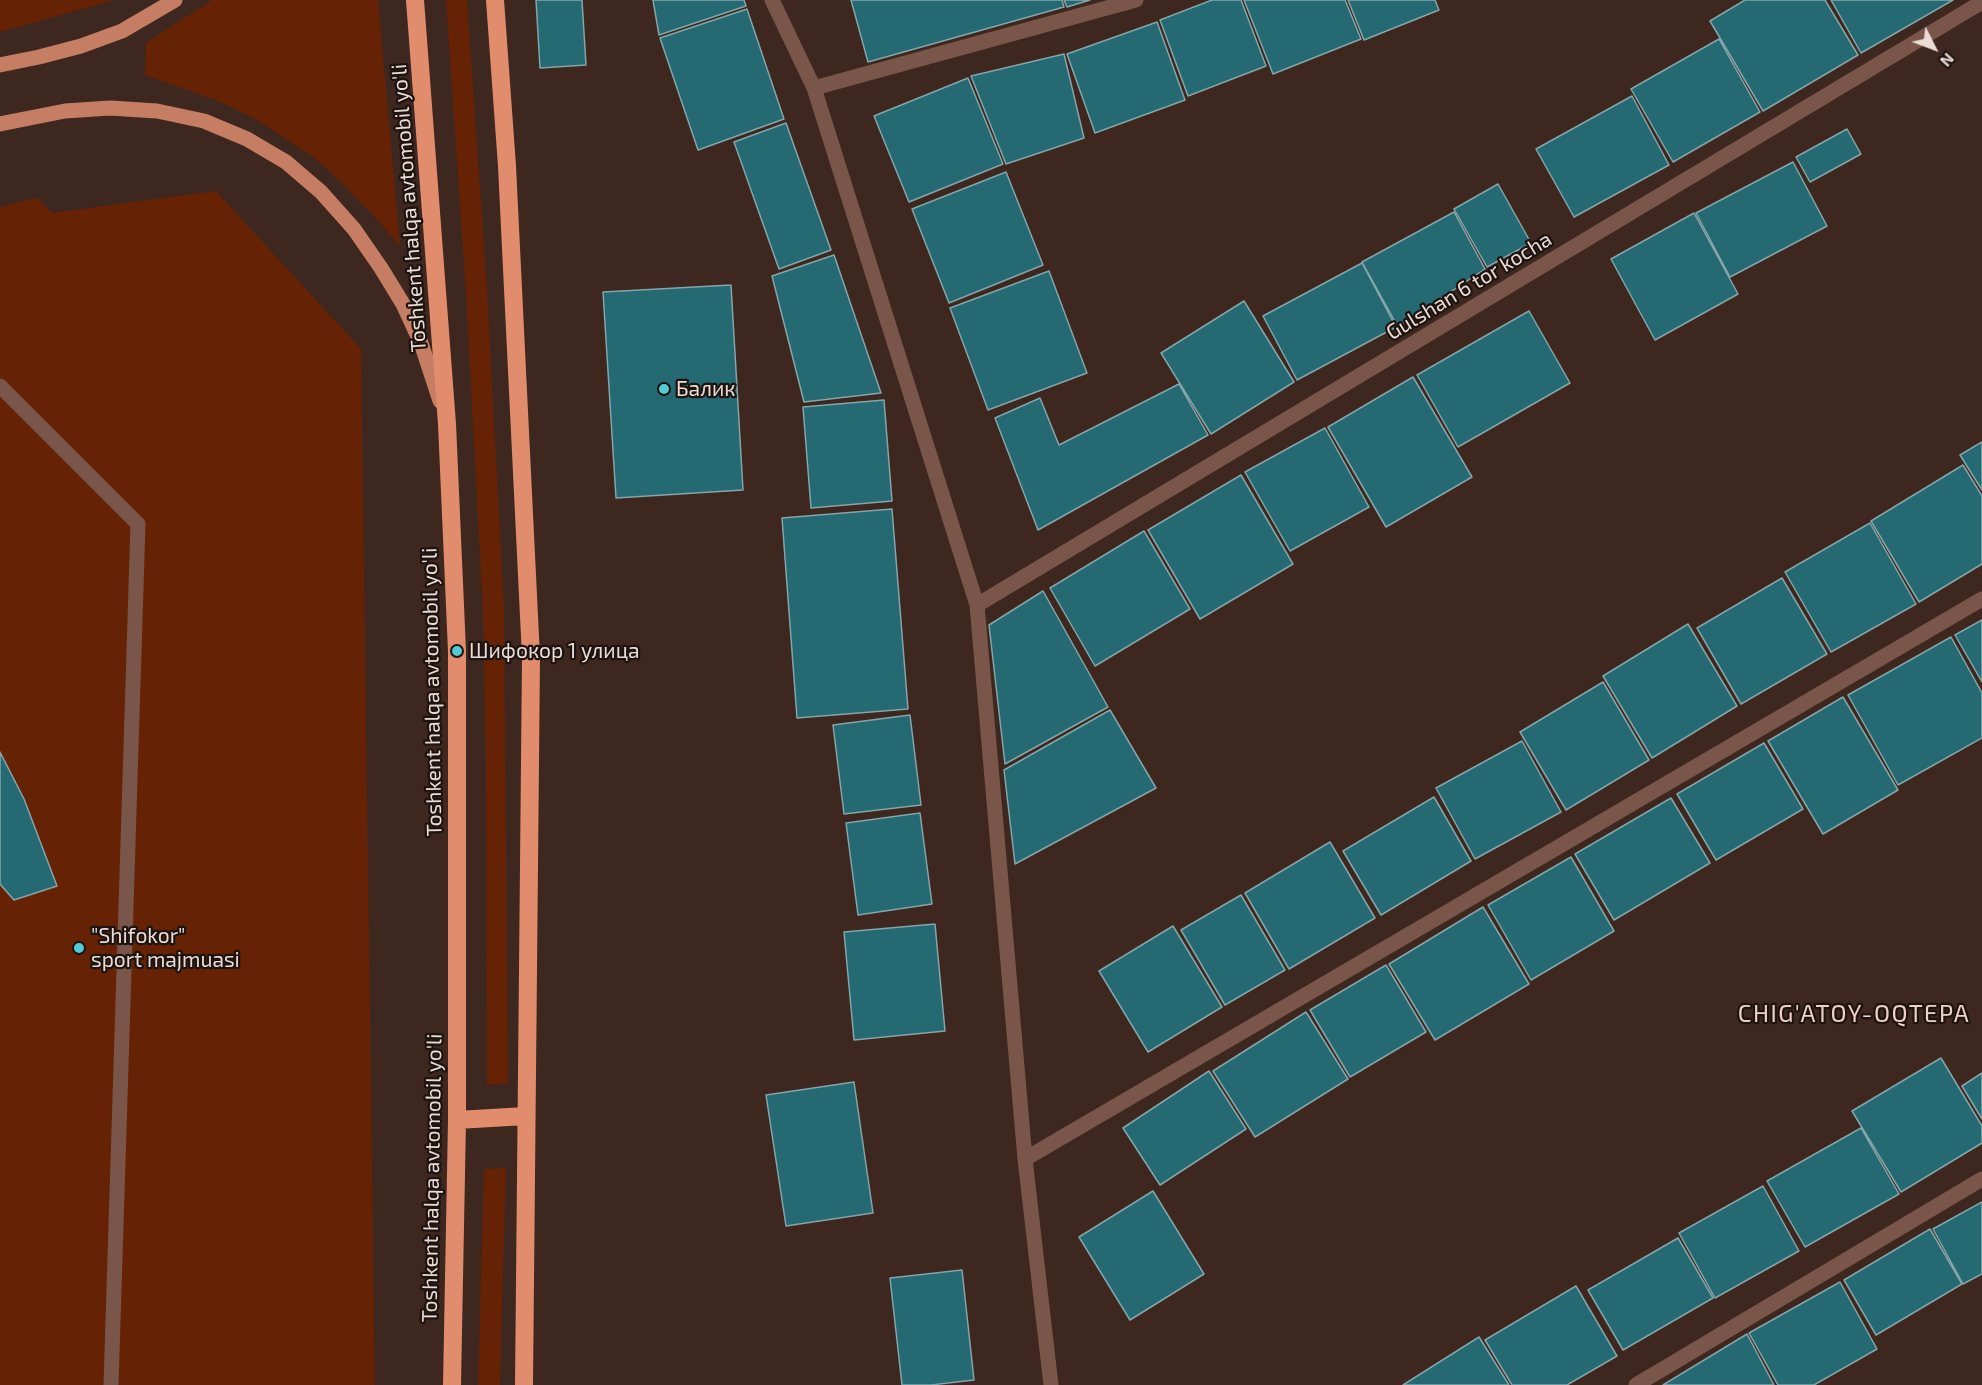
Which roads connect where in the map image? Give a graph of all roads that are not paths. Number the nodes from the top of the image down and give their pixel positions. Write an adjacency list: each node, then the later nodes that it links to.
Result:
1 (175, 0): 7 (main road)
2 (415, 0): 11 (highway, Toshkent halqa avtomobil yo'li)
3 (495, 0): 14 (highway)
4 (772, 0): 8 (street)
5 (1136, 0): 8 (street)
6 (1982, 2): 13 (street, Gulshan 6 tor kocha)
7 (0, 65)
8 (814, 88): 13 (street)
9 (0, 124): 11 (main road)
10 (0, 386): 18 (street)
11 (447, 424): 15 (highway, Toshkent halqa avtomobil yo'li)
12 (1982, 600): 16 (street)
13 (977, 605): 16 (street)
14 (526, 1116): 15 (highway); 20 (highway)
15 (457, 1120): 19 (highway, Toshkent halqa avtomobil yo'li)
16 (1025, 1159): 21 (street)
17 (1982, 1179): 22 (street)
18 (111, 1385)
19 (452, 1385)
20 (524, 1385)
21 (1051, 1385)
22 (1636, 1385)

